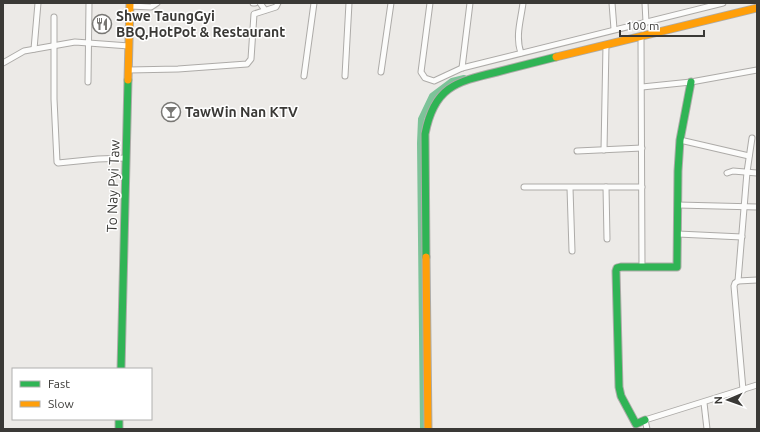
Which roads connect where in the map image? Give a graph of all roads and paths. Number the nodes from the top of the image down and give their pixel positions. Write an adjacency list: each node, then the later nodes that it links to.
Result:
1 (38, 3): 27 (street)
2 (89, 3): 23 (street)
3 (157, 3): 15 (street)
4 (260, 3): 18 (street)
5 (278, 3): 18 (street)
6 (314, 3): 34 (street)
7 (349, 3): 35 (street)
8 (391, 3): 33 (street)
9 (430, 3): 30 (street)
10 (470, 3): 30 (street)
11 (523, 3): 28 (street)
12 (612, 3): 21 (street)
13 (645, 3): 20 (street)
14 (723, 3): 16 (street)
15 (130, 4): 26 (street, To Nay Pyi Taw)
16 (701, 5): 20 (street)
17 (757, 8): 22 (street)
18 (265, 10): 31 (street)
19 (54, 17): 25 (street)
20 (646, 22): 21 (street)
21 (614, 29): 28 (street)
22 (641, 37): 24 (street); 38 (street)
23 (88, 42): 25 (street); 26 (street); 36 (street)
24 (606, 45): 42 (street); 68 (street)
25 (55, 46): 27 (street); 45 (street)
26 (129, 46): 31 (street, To Nay Pyi Taw)
27 (34, 49): 29 (street)
28 (521, 53): 30 (street)
29 (3, 63)
30 (462, 68)
31 (129, 70): 45 (street, To Nay Pyi Taw)
32 (757, 70): 37 (street)
33 (381, 72)
34 (304, 76)
35 (344, 76)
36 (88, 82)
37 (692, 82): 38 (street); 40 (street)
38 (642, 87): 41 (street)
39 (752, 138): 44 (street)
40 (680, 140): 44 (street); 53 (street)
41 (642, 148): 42 (street); 51 (street)
42 (604, 150): 43 (street)
43 (577, 151)
44 (749, 156): 46 (street)
45 (126, 158): 63 (street, To Nay Pyi Taw)
46 (747, 172): 47 (street); 48 (street); 54 (street)
47 (726, 173)
48 (757, 173)
49 (524, 187): 52 (street)
50 (606, 187): 51 (street); 52 (street); 58 (street)
51 (642, 187): 60 (street)
52 (570, 188): 59 (street)
53 (678, 205): 54 (street); 56 (street)
54 (744, 206): 55 (street); 57 (street)
55 (757, 207)
56 (678, 234): 57 (street); 60 (street)
57 (742, 237): 62 (street)
58 (607, 239)
59 (572, 251)
60 (642, 267): 67 (street)
61 (757, 280): 62 (street)
62 (738, 281): 65 (street)
63 (121, 368)
64 (757, 385): 65 (street)
65 (743, 390): 66 (street)
66 (704, 403): 67 (street); 70 (street)
67 (645, 420): 69 (street)
68 (428, 429)
69 (647, 429)
70 (707, 429)

